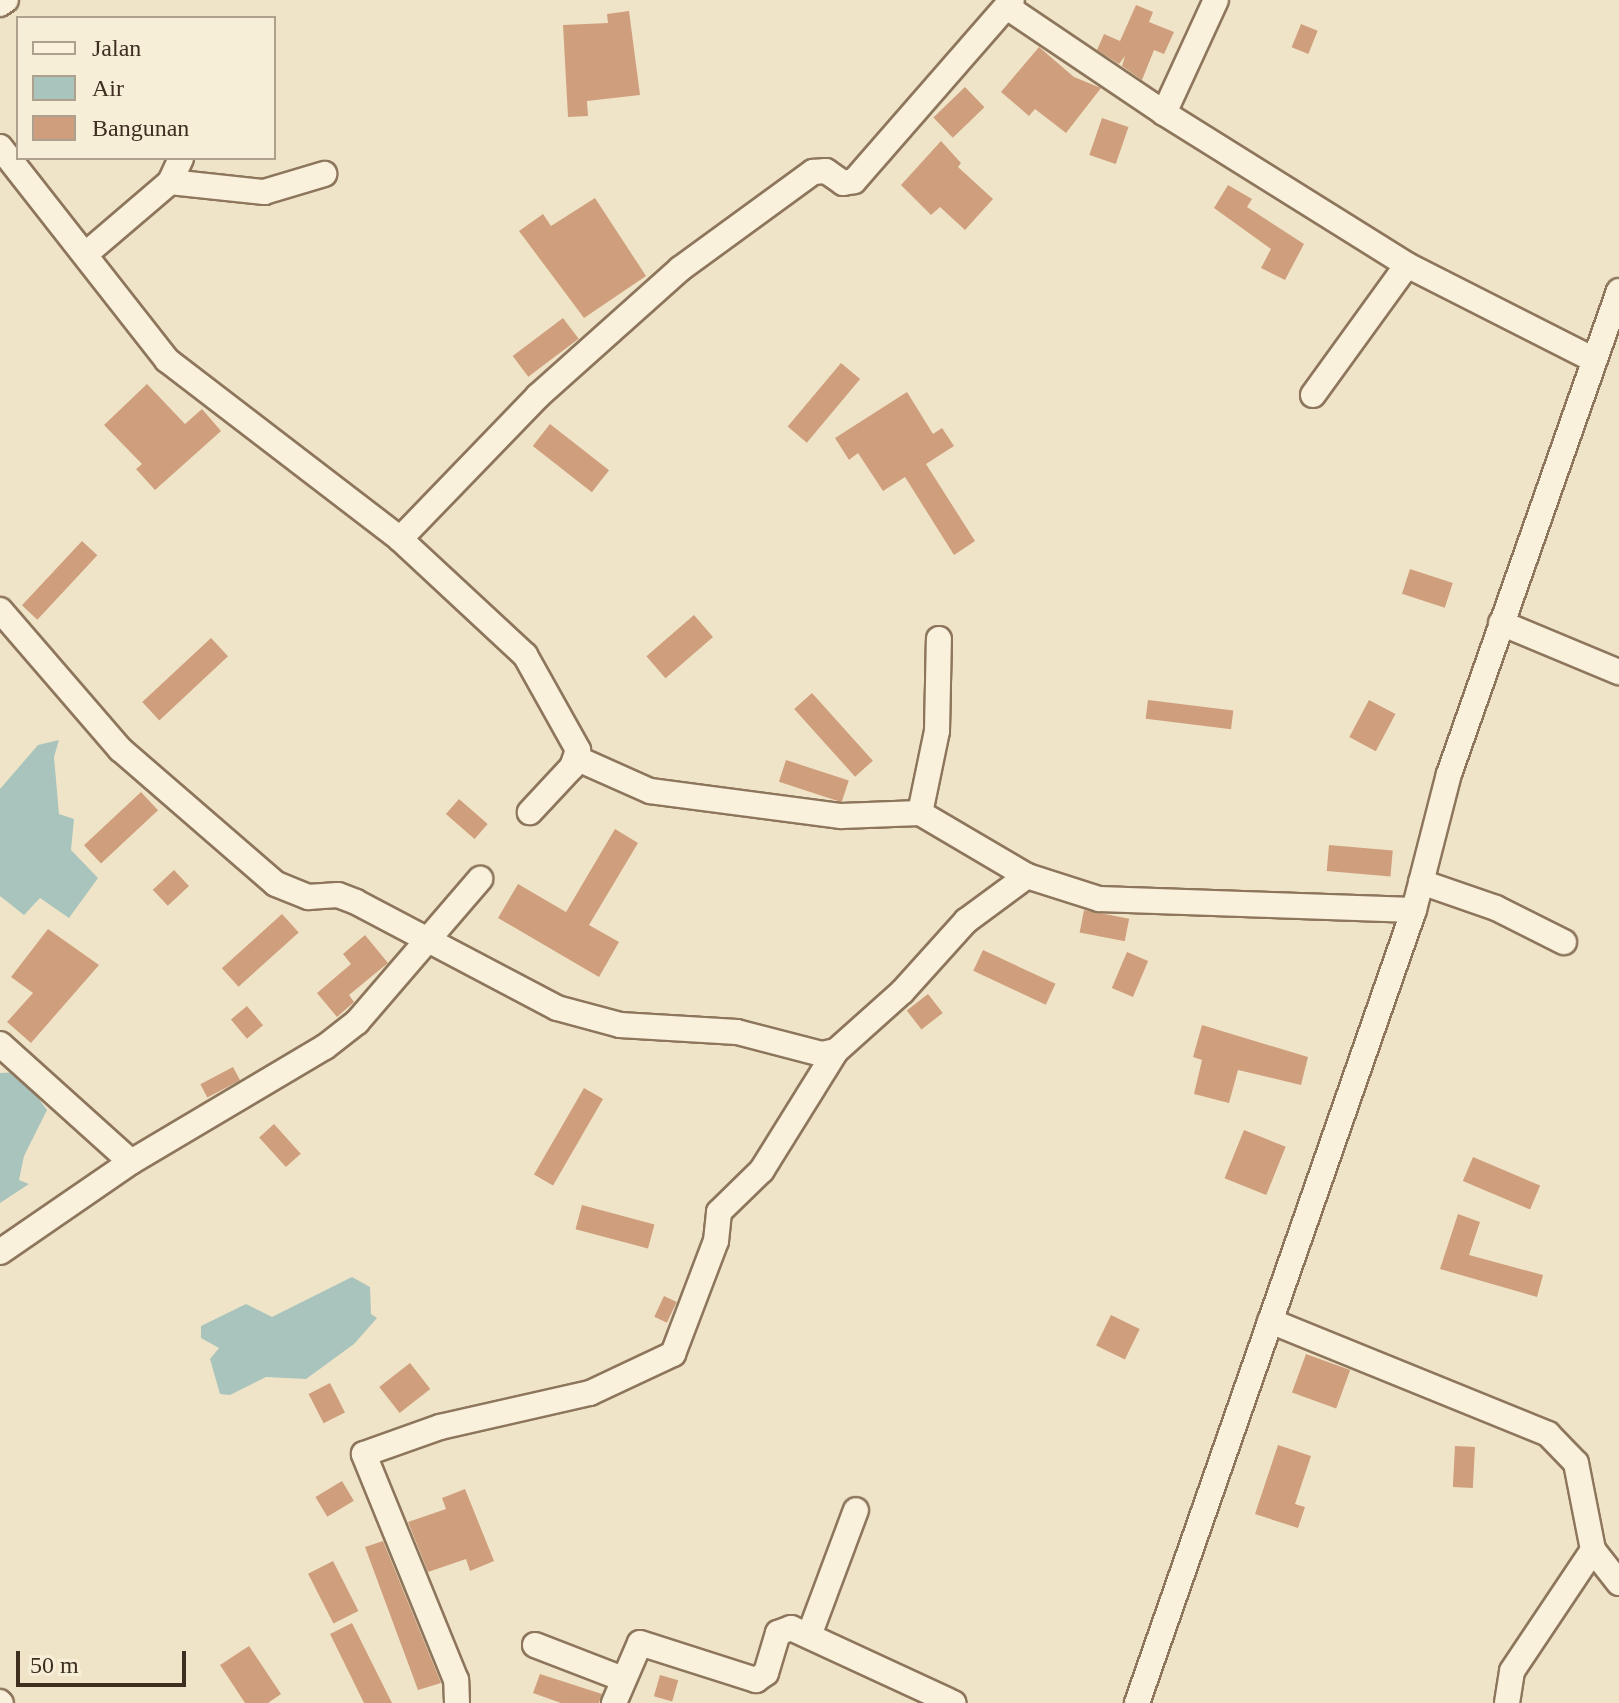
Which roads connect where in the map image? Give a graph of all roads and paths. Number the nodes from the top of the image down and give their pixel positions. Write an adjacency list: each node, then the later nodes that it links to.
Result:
1 (6, 0): 4 (street)
2 (1216, 0): 5 (street)
3 (1010, 3): 5 (street); 15 (street)
4 (0, 4)
5 (1164, 113): 11 (street)
6 (0, 147): 10 (street)
7 (180, 160): 9 (street)
8 (324, 174): 9 (street)
9 (170, 182): 10 (street)
10 (87, 253): 15 (street)
11 (1407, 265): 13 (street); 14 (street)
12 (1619, 291): 13 (street)
13 (1594, 360): 17 (street)
14 (1313, 395)
15 (400, 539): 20 (street)
16 (0, 610): 27 (street)
17 (1501, 623): 19 (street); 25 (street)
18 (939, 639): 22 (street)
19 (1619, 672)
20 (578, 759): 21 (street); 22 (street)
21 (530, 812)
22 (920, 813): 23 (street)
23 (1027, 876): 26 (street); 30 (street)
24 (480, 879): 27 (street)
25 (1421, 882): 26 (street); 28 (street)
26 (1414, 910): 33 (street)
27 (422, 941): 30 (street); 31 (street)
28 (1564, 942)
29 (0, 1044): 31 (street)
30 (836, 1051): 40 (street)
31 (131, 1162): 32 (street)
32 (0, 1252)
33 (1270, 1321): 35 (street); 43 (street)
34 (856, 1510): 37 (street)
35 (1593, 1550): 36 (street); 44 (street)
36 (1619, 1583)
37 (810, 1633): 39 (street); 42 (street)
38 (535, 1645): 39 (street)
39 (623, 1679): 41 (street)
40 (457, 1703)
41 (614, 1703)
42 (953, 1703)
43 (1137, 1703)
44 (1507, 1703)

